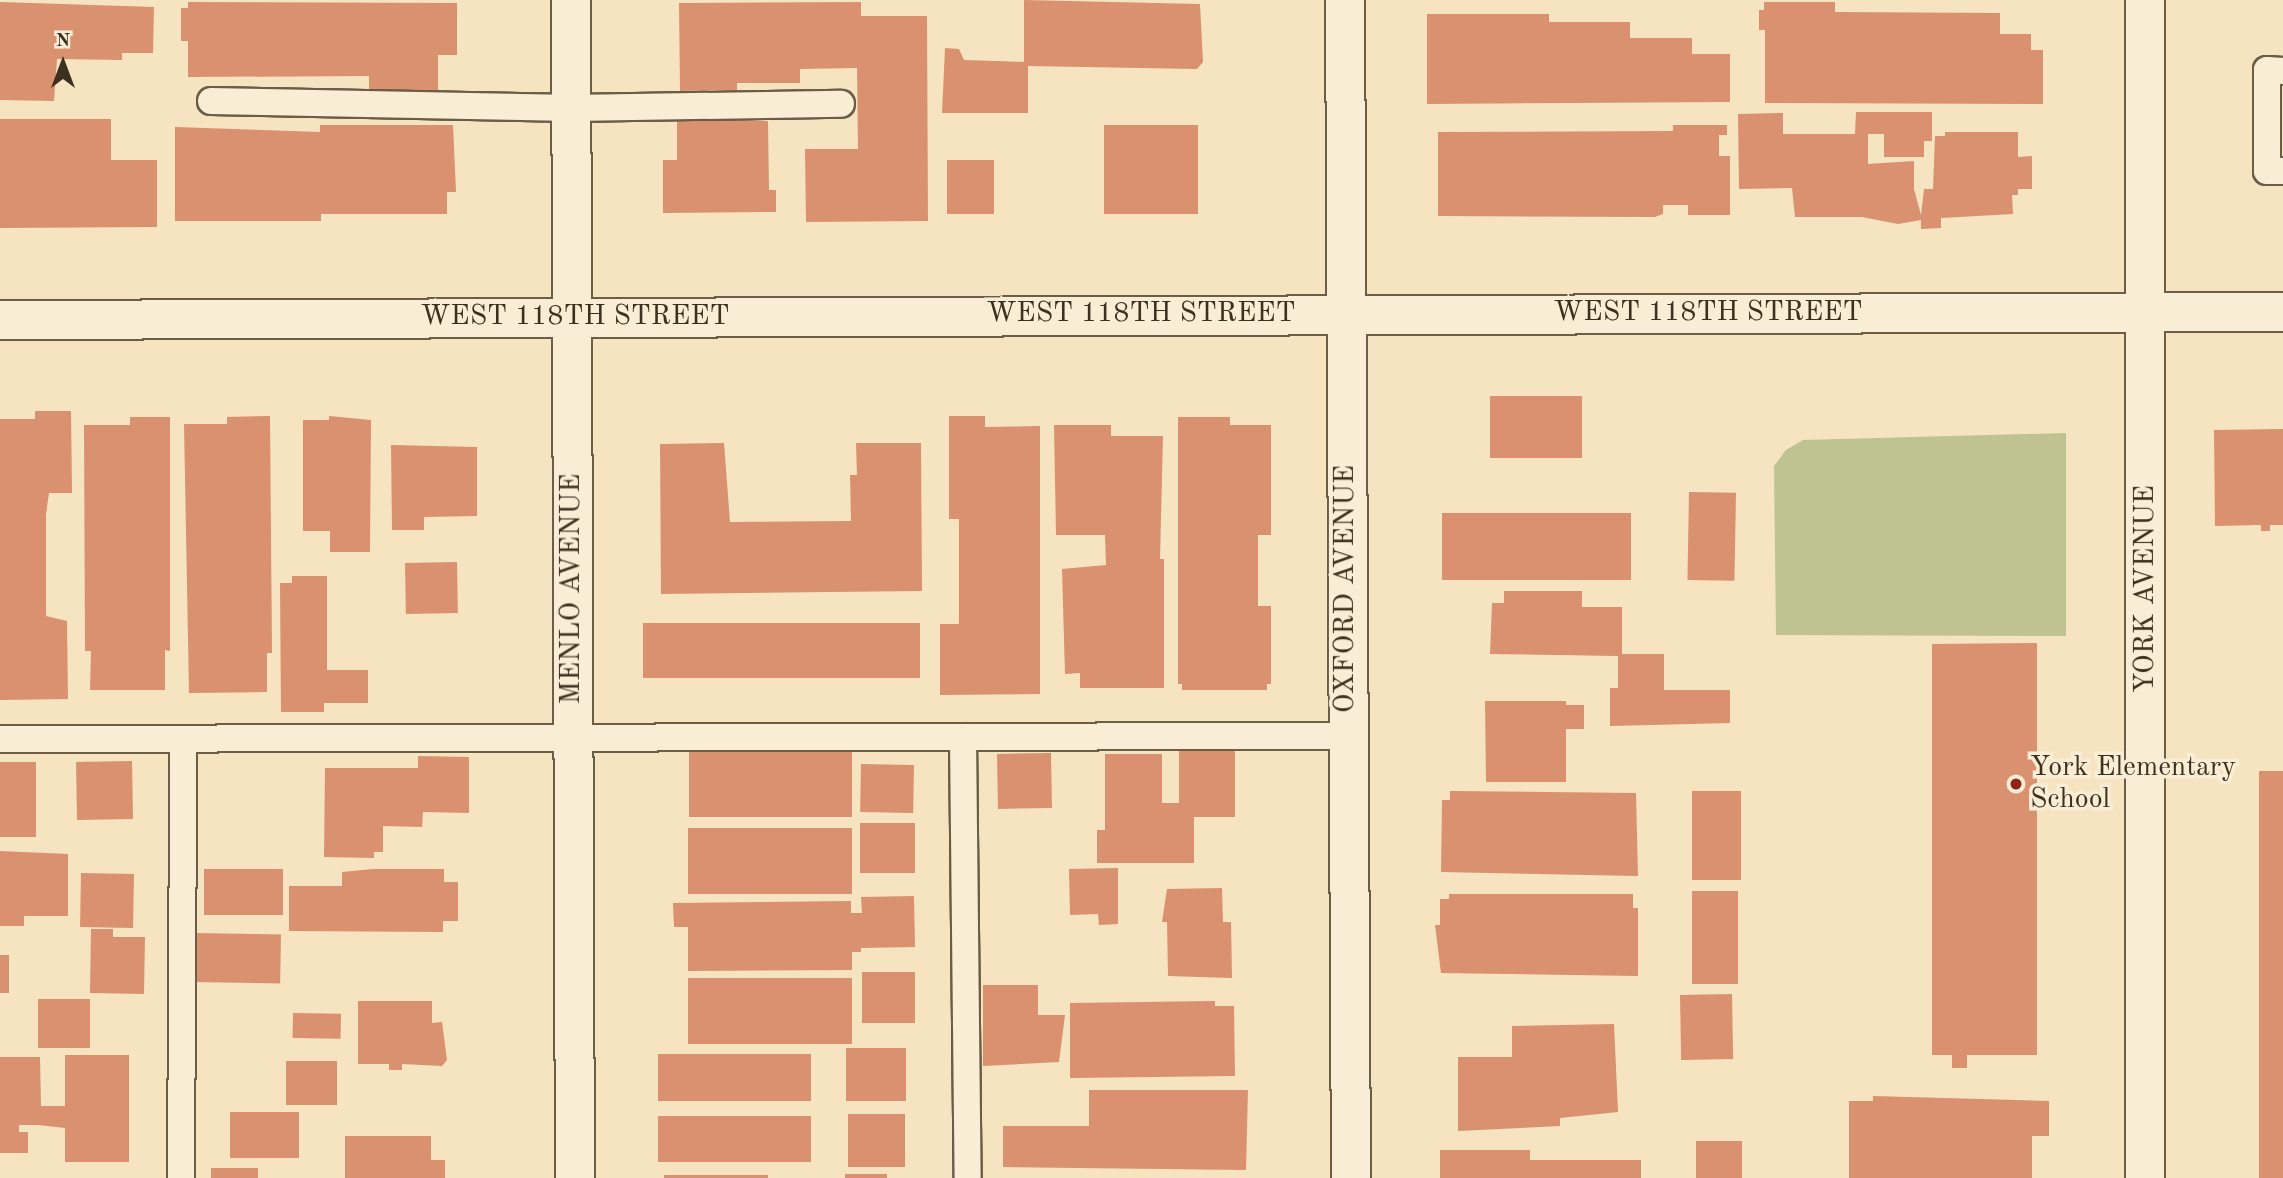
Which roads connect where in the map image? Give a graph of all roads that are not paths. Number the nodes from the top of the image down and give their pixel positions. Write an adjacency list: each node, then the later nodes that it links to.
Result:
1 (571, 0): 7 (street, MENLO AVENUE)
2 (1345, 0): 11 (street, OXFORD AVENUE)
3 (2145, 0): 9 (street, YORK AVENUE)
4 (2283, 71): 8 (lane)
5 (211, 101): 7 (lane)
6 (841, 104): 7 (lane)
7 (572, 108): 12 (street, MENLO AVENUE)
8 (2283, 171)
9 (2146, 312): 10 (street, WEST 118TH STREET); 11 (street, WEST 118TH STREET); 23 (street, YORK AVENUE)
10 (2283, 312)
11 (1346, 314): 12 (street, WEST 118TH STREET); 14 (street, OXFORD AVENUE)
12 (572, 317): 13 (street, WEST 118TH STREET); 16 (street, MENLO AVENUE)
13 (0, 320)
14 (1346, 736): 15 (lane); 22 (street, OXFORD AVENUE)
15 (963, 737): 16 (lane); 21 (lane)
16 (573, 738): 18 (lane); 20 (street, MENLO AVENUE)
17 (0, 739): 18 (lane)
18 (183, 739): 19 (lane)
19 (181, 1178)
20 (575, 1178)
21 (968, 1178)
22 (1351, 1178)
23 (2145, 1178)

